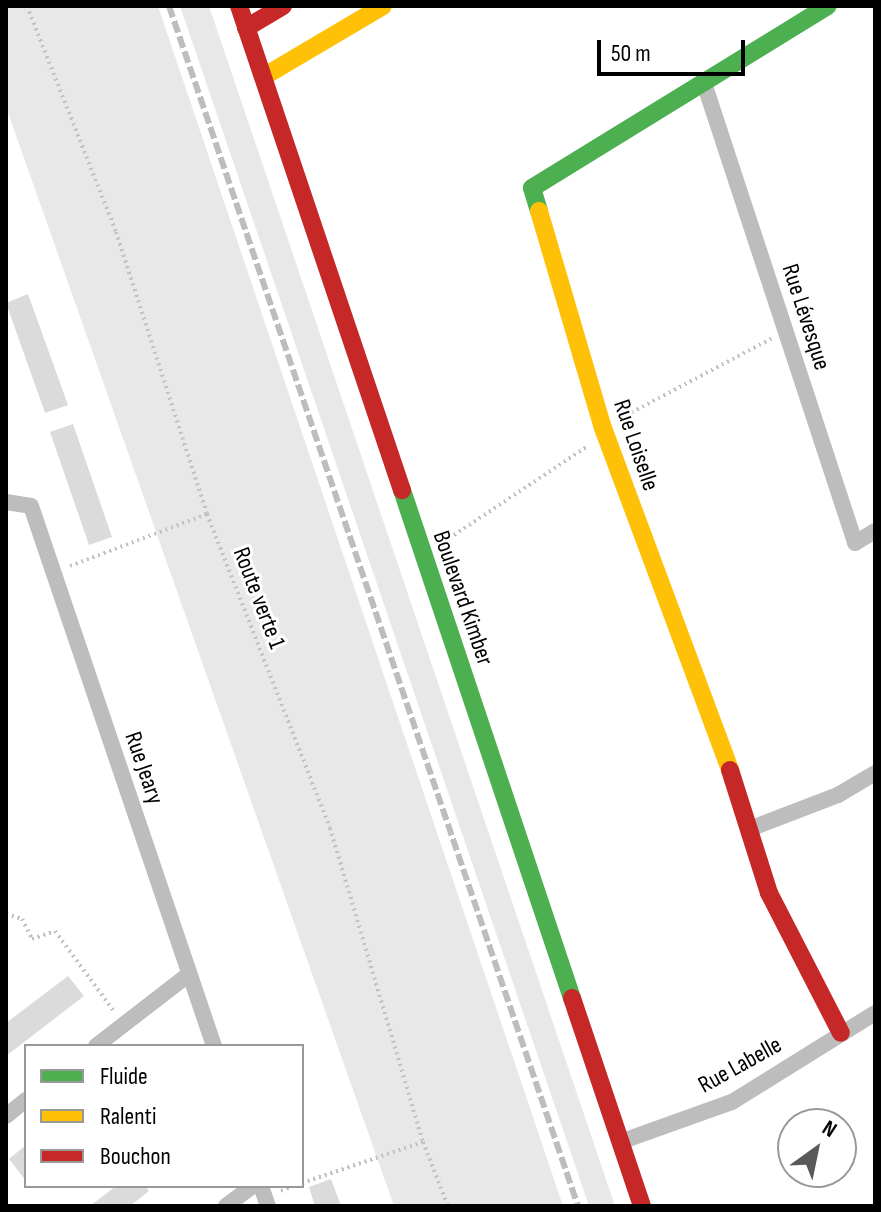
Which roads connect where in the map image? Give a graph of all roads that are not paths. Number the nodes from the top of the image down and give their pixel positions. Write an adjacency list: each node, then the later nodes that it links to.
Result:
1 (239, 6): 5 (street, Boulevard Kimber)
2 (283, 6): 5 (street)
3 (383, 6): 6 (street)
4 (828, 6): 7 (street, Rue Loiselle)
5 (246, 28): 6 (street, Boulevard Kimber)
6 (263, 77): 19 (street, Boulevard Kimber)
7 (704, 83): 9 (street, Rue Lévesque); 11 (street, Rue Loiselle)
8 (6, 502): 12 (street, Rue Jeary)
9 (875, 531)
10 (875, 773): 11 (street)
11 (752, 828): 14 (street, Rue Loiselle)
12 (189, 974): 15 (street); 16 (street, Rue Jeary)
13 (875, 1013): 14 (street, Rue Labelle)
14 (841, 1033): 19 (street, Rue Labelle)
15 (99, 1044)
16 (213, 1044)
17 (24, 1102): 18 (street)
18 (6, 1116)
19 (620, 1142): 22 (street, Boulevard Kimber)
20 (250, 1188): 21 (street)
21 (226, 1206)
22 (642, 1206)

